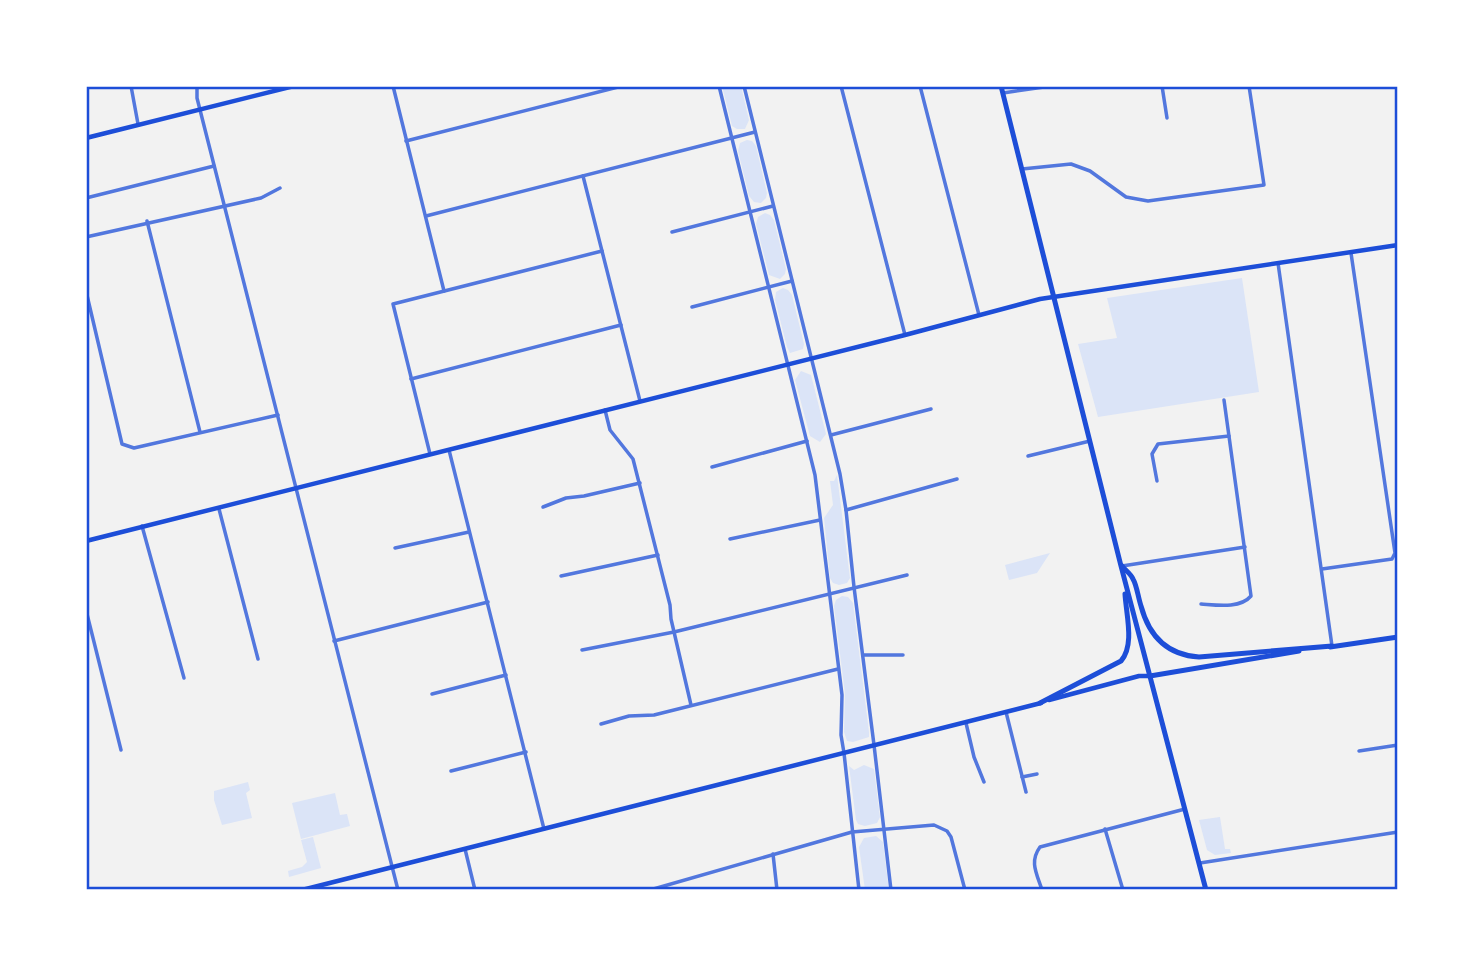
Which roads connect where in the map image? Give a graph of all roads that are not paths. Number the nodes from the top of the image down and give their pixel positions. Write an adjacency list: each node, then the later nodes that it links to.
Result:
1 (131, 86): 17 (street)
2 (197, 86): 15 (street)
3 (294, 86): 15 (main road)
4 (393, 86): 21 (street)
5 (622, 86): 21 (street)
6 (719, 86): 20 (street)
7 (744, 86): 18 (street)
8 (841, 86): 46 (street)
9 (920, 86): 44 (street)
10 (1001, 86): 14 (main road)
11 (1051, 86): 14 (street)
12 (1162, 86): 16 (street)
13 (1250, 86): 23 (street)
14 (1003, 93): 23 (main road)
15 (200, 110): 17 (main road); 22 (street)
16 (1167, 118)
17 (138, 124): 19 (main road)
18 (755, 132): 20 (street); 28 (street)
19 (86, 138)
20 (732, 138): 24 (street); 29 (street)
21 (406, 141): 30 (street)
22 (214, 166): 26 (street); 27 (street)
23 (1022, 169): 42 (main road)
24 (583, 176): 30 (street); 35 (street)
25 (280, 188): 27 (street)
26 (86, 198)
27 (224, 205): 31 (street); 54 (street)
28 (773, 206): 29 (street); 38 (street)
29 (750, 211): 32 (street); 39 (street)
30 (426, 216): 41 (street)
31 (147, 221): 33 (street); 55 (street)
32 (673, 232)
33 (86, 237)
34 (1398, 245): 36 (main road)
35 (602, 251): 41 (street); 45 (street)
36 (1351, 253): 37 (main road); 80 (street)
37 (1278, 263): 42 (main road); 80 (street)
38 (792, 281): 39 (street); 47 (street)
39 (769, 287): 43 (street); 48 (street)
40 (86, 291): 55 (street)
41 (444, 291): 49 (street)
42 (1054, 297): 44 (main road); 59 (main road)
43 (692, 307)
44 (979, 315): 46 (main road)
45 (621, 326): 49 (street); 51 (street)
46 (905, 335): 47 (main road)
47 (811, 359): 48 (main road); 56 (street)
48 (788, 365): 51 (main road); 58 (street)
49 (411, 379): 61 (street)
50 (1224, 400): 57 (street)
51 (640, 401): 53 (main road)
52 (931, 409): 56 (street)
53 (605, 410): 60 (main road); 66 (street)
54 (278, 415): 55 (street); 67 (street)
55 (200, 432)
56 (831, 435): 70 (street)
57 (1229, 436): 65 (street); 76 (street)
58 (807, 441): 63 (street); 71 (street)
59 (1090, 441): 62 (street); 79 (main road)
60 (449, 450): 61 (main road); 73 (street)
61 (430, 454): 67 (main road)
62 (1028, 456)
63 (712, 467)
64 (957, 479): 70 (street)
65 (1157, 481)
66 (640, 483): 68 (street); 78 (street)
67 (296, 489): 69 (main road); 91 (street)
68 (543, 508)
69 (219, 509): 72 (main road); 96 (street)
70 (846, 510): 84 (street)
71 (820, 520): 74 (street); 85 (street)
72 (142, 526): 75 (main road); 100 (street)
73 (469, 532): 77 (street); 86 (street)
74 (730, 539)
75 (86, 541)
76 (1245, 547): 79 (street); 87 (street)
77 (395, 548)
78 (658, 555): 82 (street); 89 (street)
79 (1121, 566): 83 (main road); 92 (main road)
80 (1322, 569): 92 (street)
81 (907, 575): 84 (street)
82 (561, 576)
83 (1125, 580): 99 (main road); 102 (main road)
84 (853, 587): 85 (street); 94 (street)
85 (828, 593): 89 (street); 97 (street)
86 (488, 602): 91 (street); 98 (street)
87 (1201, 604)
88 (86, 610): 109 (street)
89 (674, 632): 93 (street); 103 (street)
90 (1398, 637): 92 (main road)
91 (334, 642): 127 (street)
92 (1332, 646): 99 (main road)
93 (582, 650)
94 (863, 654): 95 (street); 107 (street)
95 (904, 654)
96 (258, 659)
97 (838, 669): 103 (street); 112 (street)
98 (506, 675): 101 (street); 111 (street)
99 (1150, 676): 102 (main road); 118 (main road)
100 (184, 678)
101 (432, 694)
102 (1040, 703): 104 (main road)
103 (691, 705): 106 (street)
104 (1006, 712): 105 (main road); 115 (street)
105 (966, 723): 107 (main road); 116 (street)
106 (601, 724)
107 (874, 745): 112 (main road); 119 (street)
108 (1398, 745): 110 (street)
109 (121, 750)
110 (1359, 751)
111 (526, 752): 113 (street); 120 (street)
112 (844, 752): 120 (main road); 122 (street)
113 (451, 771)
114 (1037, 774): 115 (street)
115 (1022, 777): 117 (street)
116 (984, 782)
117 (1026, 792)
118 (1185, 809): 121 (street); 126 (main road)
119 (885, 828): 122 (street); 134 (street); 135 (street)
120 (544, 829): 124 (main road)
121 (1105, 829): 136 (street); 137 (street)
122 (852, 832): 125 (street); 133 (street)
123 (1398, 832): 126 (street)
124 (465, 849): 127 (main road); 130 (street)
125 (773, 854): 131 (street); 132 (street)
126 (1199, 863): 138 (main road)
127 (392, 868): 128 (main road); 129 (street)
128 (302, 890)
129 (398, 890)
130 (475, 890)
131 (650, 890)
132 (777, 890)
133 (859, 890)
134 (891, 890)
135 (965, 890)
136 (1042, 890)
137 (1123, 890)
138 (1206, 890)

